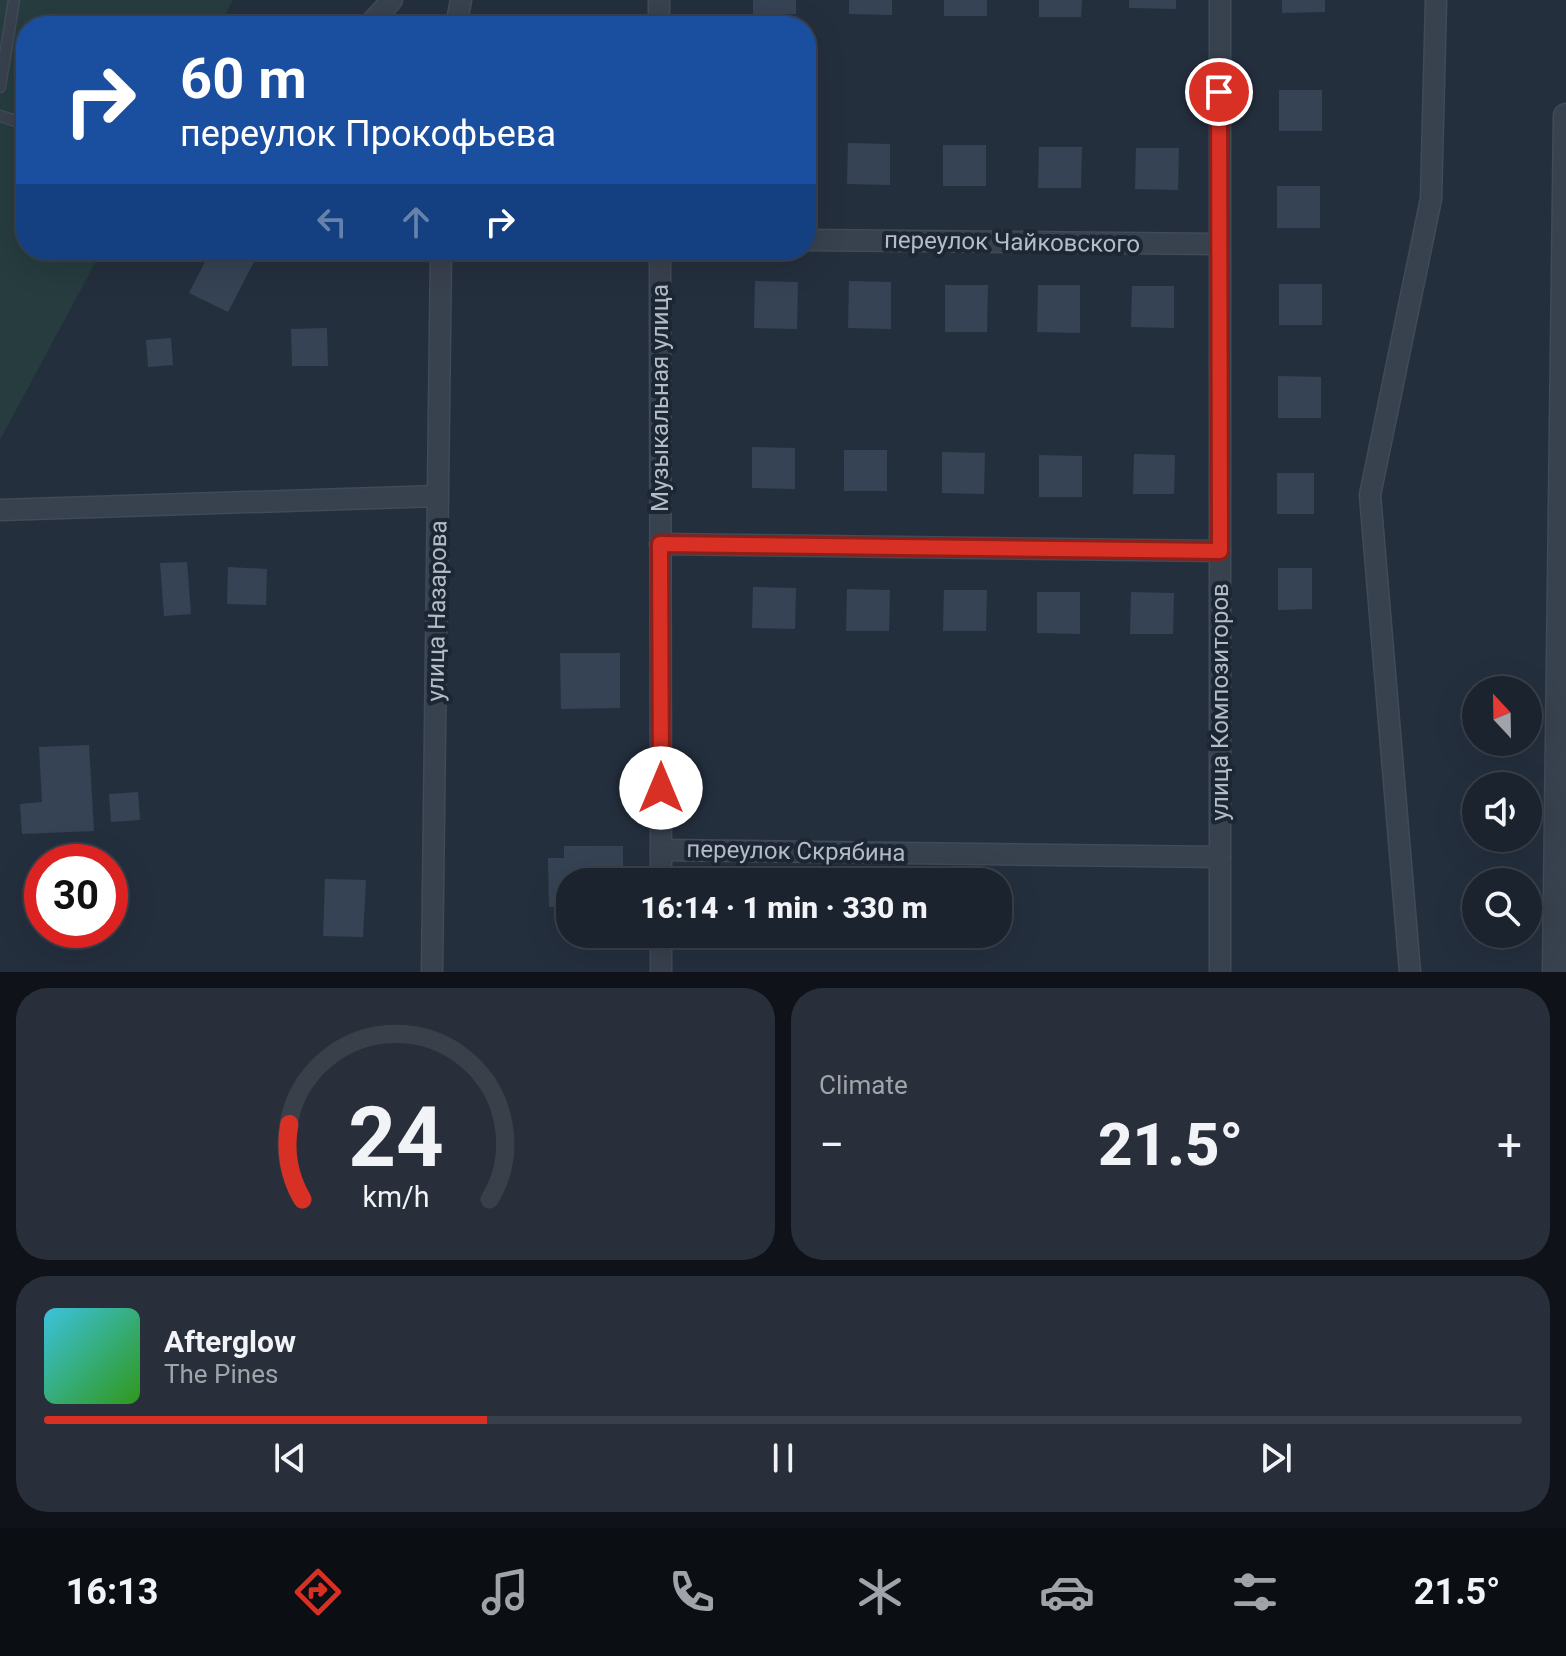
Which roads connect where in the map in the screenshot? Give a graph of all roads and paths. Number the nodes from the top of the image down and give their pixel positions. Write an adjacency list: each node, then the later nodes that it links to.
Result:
1 (14, 0): 6 (lane)
2 (392, 0): 5 (street)
3 (1220, 0): 9 (street, улица Композиторов)
4 (1436, 0): 24 (street)
5 (377, 16)
6 (0, 87)
7 (1566, 116): 12 (street)
8 (816, 240): 9 (street, переулок Чайковского)
9 (1219, 244): 16 (street, улица Композиторов)
10 (441, 260): 13 (street, улица Назарова)
11 (660, 260): 15 (street, Музыкальная улица)
12 (1565, 470): 25 (street)
13 (438, 496): 14 (street); 21 (street, улица Назарова)
14 (0, 510)
15 (660, 544): 16 (street); 17 (street, Музыкальная улица)
16 (1220, 551): 18 (street, улица Композиторов)
17 (661, 850): 18 (street, переулок Скрябина); 19 (street, Музыкальная улица)
18 (1220, 857): 23 (street, улица Композиторов)
19 (661, 868)
20 (661, 948): 22 (street)
21 (432, 972)
22 (661, 972)
23 (1220, 972)
24 (1410, 972)
25 (1555, 972)

